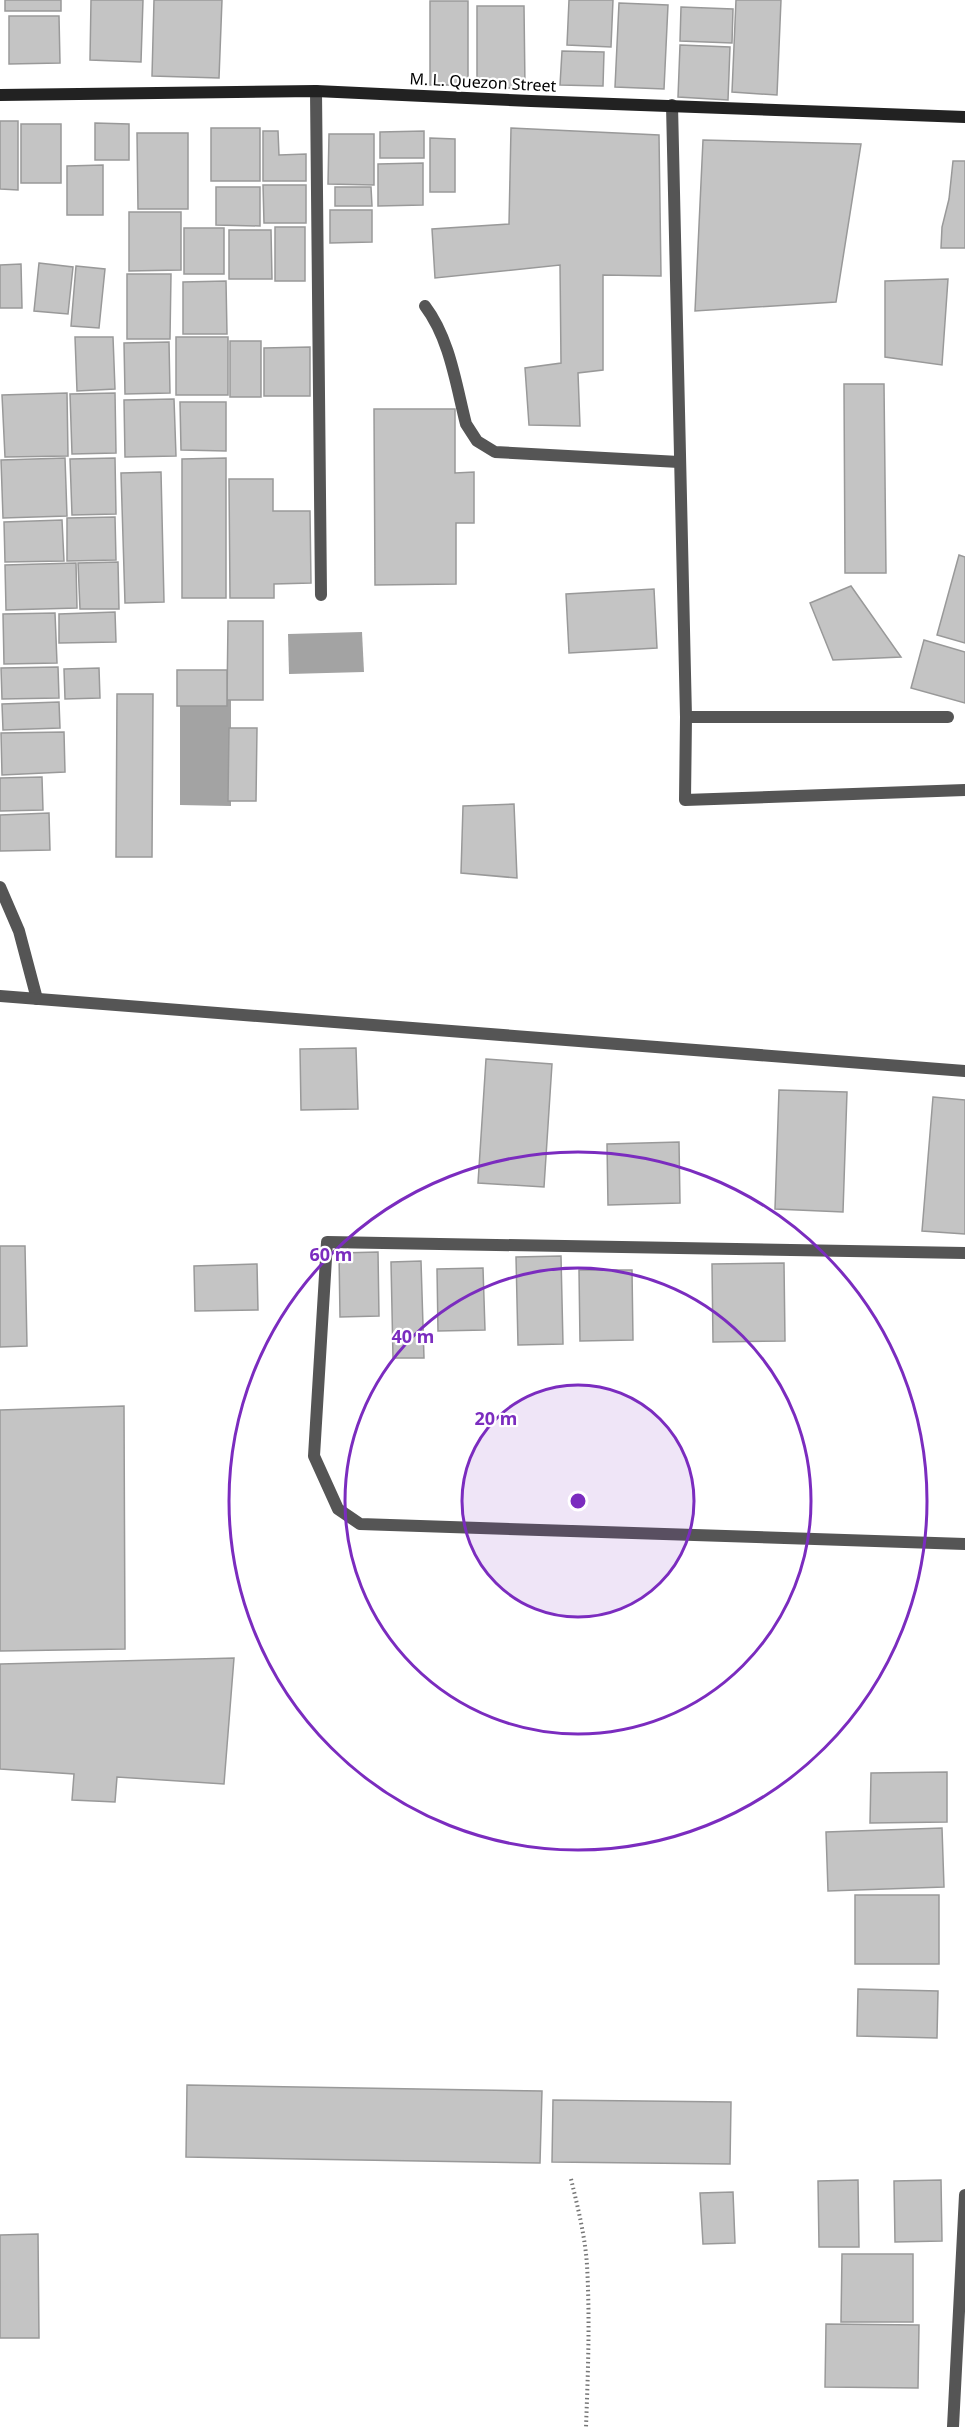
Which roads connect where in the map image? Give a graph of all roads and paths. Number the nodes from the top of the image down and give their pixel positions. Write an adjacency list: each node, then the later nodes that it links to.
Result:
1 (316, 91): 2 (main road, M. L. Quezon Street); 3 (main road, M. L. Quezon Street); 7 (street)
2 (0, 95)
3 (672, 105): 4 (main road, M. L. Quezon Street); 6 (street)
4 (965, 117)
5 (425, 306): 6 (street)
6 (679, 462): 8 (street)
7 (321, 596)
8 (686, 717): 9 (street); 10 (street)
9 (948, 717)
10 (965, 790)
11 (0, 887): 13 (street)
12 (0, 996): 13 (street)
13 (37, 999): 14 (street)
14 (965, 1071)
15 (965, 1253): 16 (street)
16 (965, 1544)
17 (571, 2179): 19 (path)
18 (965, 2195): 20 (street)
19 (586, 2427)
20 (952, 2427)

